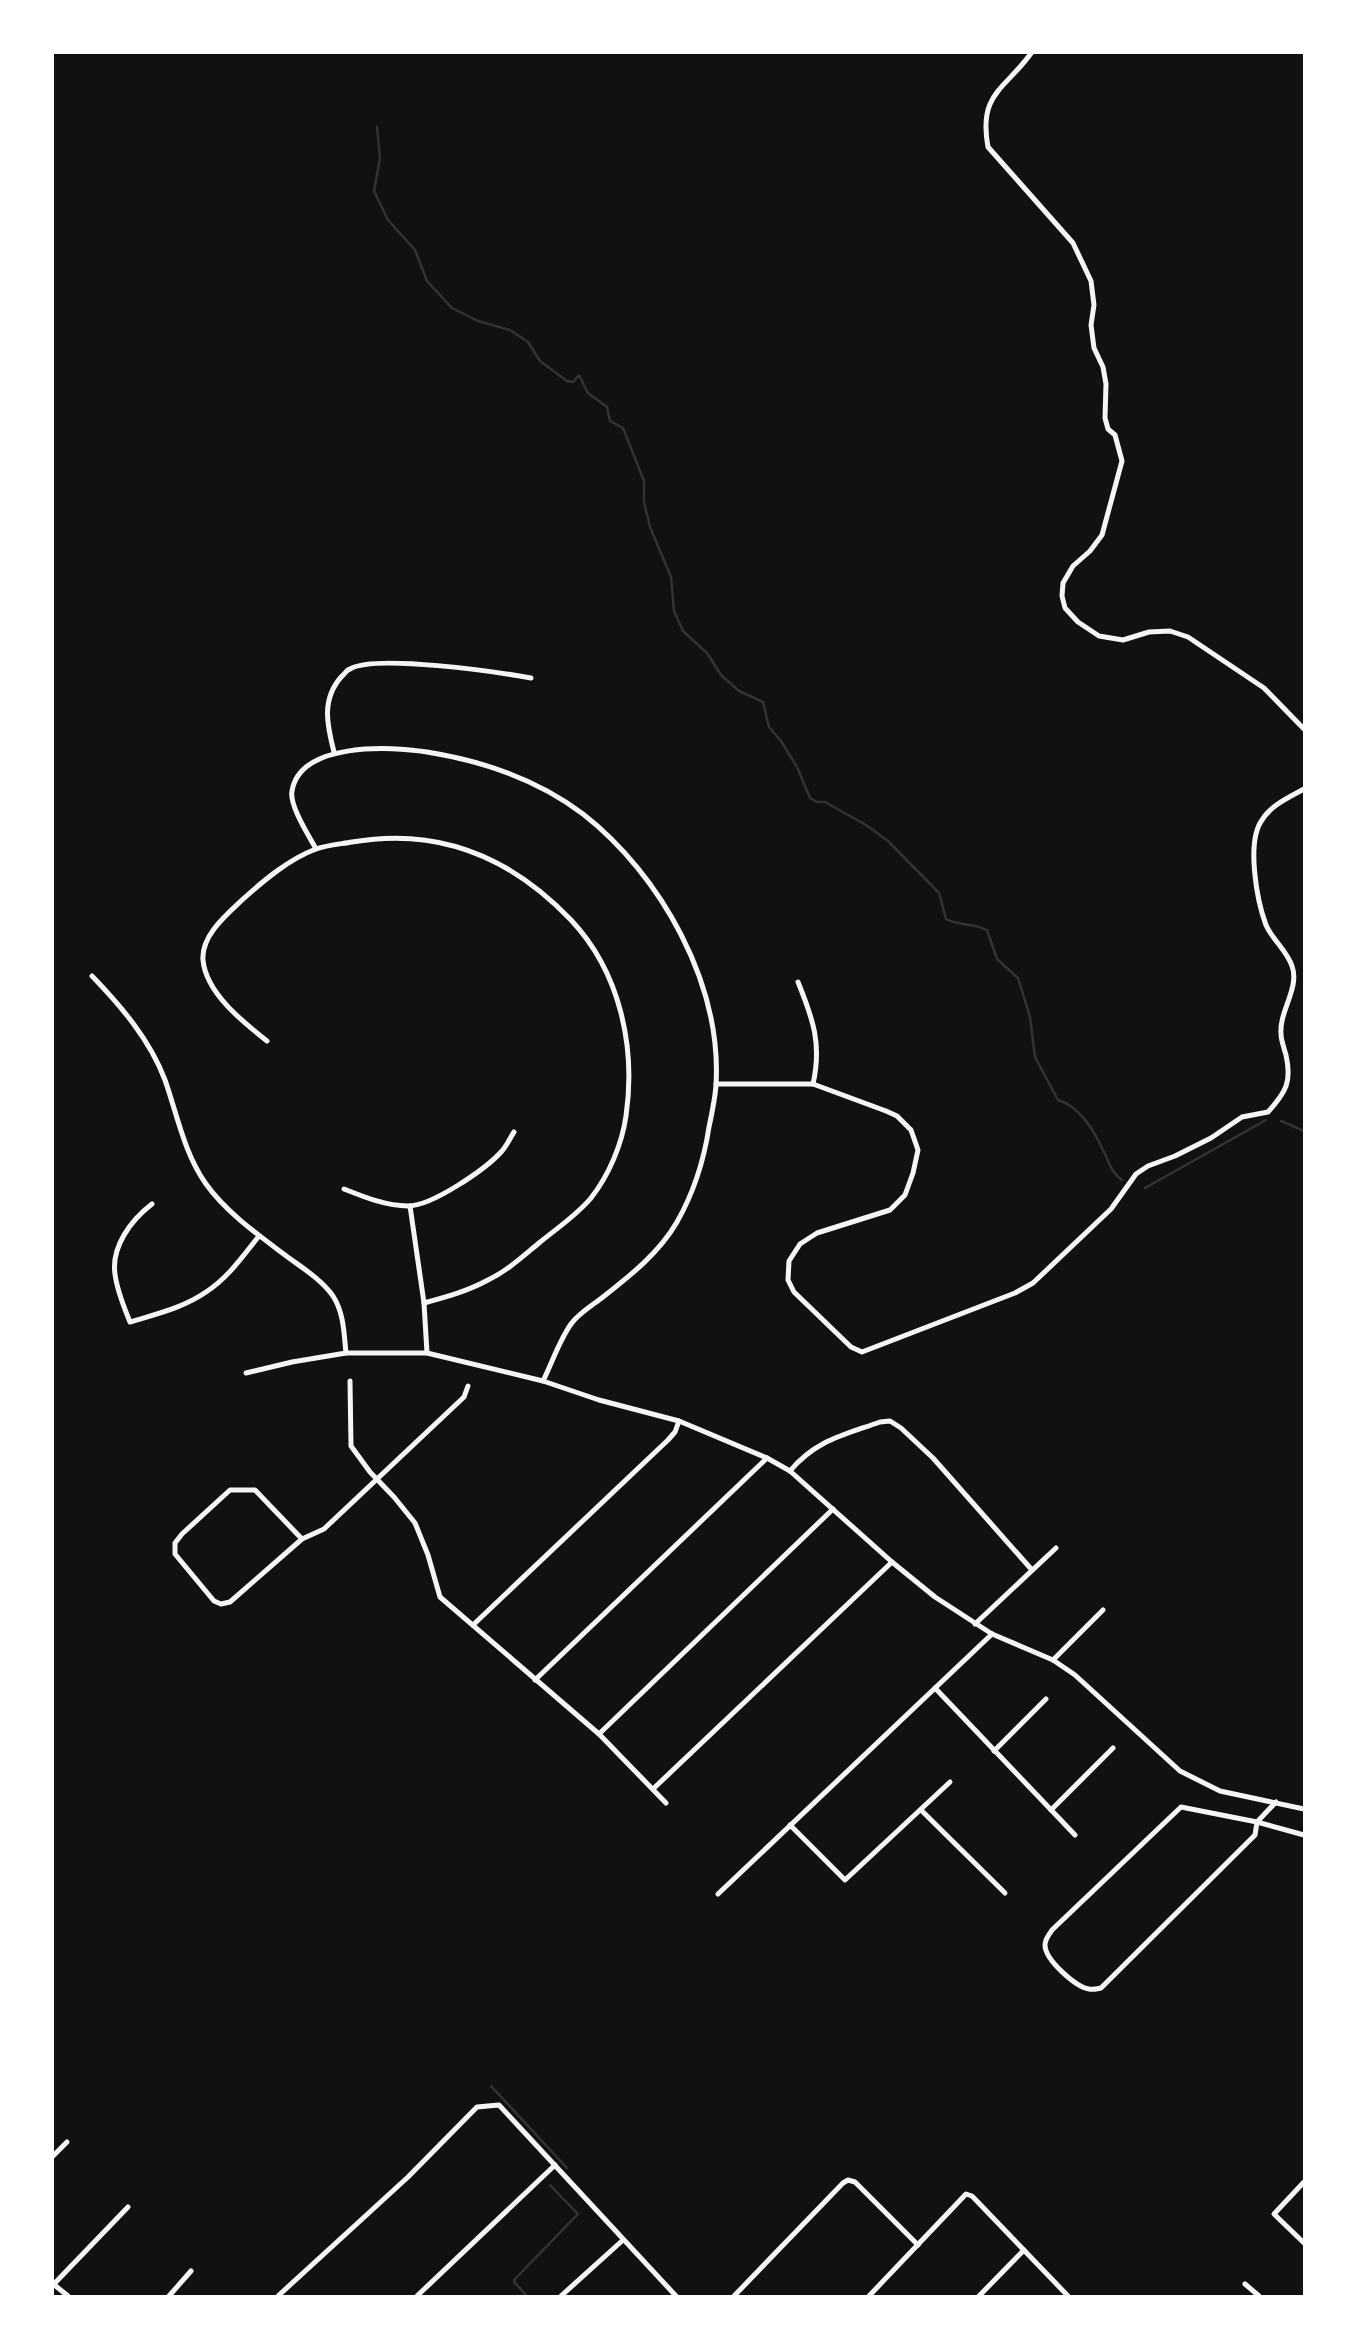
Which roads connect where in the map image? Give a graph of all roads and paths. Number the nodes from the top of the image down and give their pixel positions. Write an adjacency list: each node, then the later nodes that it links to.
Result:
1 (1032, 52): 3 (street)
2 (531, 678): 4 (street)
3 (1304, 729)
4 (334, 752): 6 (street); 10 (street)
5 (1304, 789): 11 (street)
6 (316, 849): 9 (street); 17 (street)
7 (92, 976): 16 (street)
8 (798, 982): 11 (street)
9 (267, 1041)
10 (716, 1084): 11 (street); 22 (street)
11 (813, 1084)
12 (514, 1132): 15 (street)
13 (344, 1189): 15 (street)
14 (152, 1204): 16 (street)
15 (410, 1206): 17 (street)
16 (259, 1236): 18 (street)
17 (424, 1303): 19 (street)
18 (346, 1353): 19 (street); 20 (street)
19 (427, 1353): 22 (street)
20 (246, 1373)
21 (350, 1381): 27 (street)
22 (544, 1381): 24 (street)
23 (468, 1386): 27 (street)
24 (679, 1421): 25 (street); 35 (street)
25 (767, 1458): 26 (street); 38 (street)
26 (790, 1471): 28 (street); 32 (street)
27 (377, 1479): 29 (street); 35 (street)
28 (833, 1509): 31 (street); 41 (street)
29 (302, 1539): 29 (street)
30 (1056, 1548): 32 (street)
31 (892, 1562): 34 (street); 45 (street)
32 (1032, 1570): 34 (street)
33 (1103, 1610): 37 (street)
34 (975, 1624): 36 (street)
35 (473, 1625): 38 (street)
36 (992, 1634): 37 (street); 39 (street)
37 (1053, 1660): 46 (street)
38 (535, 1680): 41 (street)
39 (935, 1688): 43 (street); 52 (street)
40 (1046, 1699): 43 (street)
41 (599, 1734): 45 (street)
42 (1112, 1748): 50 (street)
43 (994, 1751): 50 (street)
44 (950, 1783): 49 (street)
45 (653, 1789): 47 (street)
46 (1276, 1802): 48 (street); 51 (street)
47 (666, 1803)
48 (1304, 1809)
49 (921, 1810): 52 (street); 55 (street)
50 (1051, 1810): 53 (street)
51 (1257, 1822): 51 (street); 54 (street)
52 (790, 1825): 56 (street)
53 (1075, 1835)
54 (1304, 1835)
55 (1005, 1893)
56 (718, 1894)
57 (67, 2142): 58 (street)
58 (52, 2157)
59 (555, 2165): 62 (street); 71 (street); 72 (street)
60 (1304, 2182): 63 (street)
61 (128, 2207): 67 (street)
62 (623, 2240): 73 (street); 74 (street)
63 (1304, 2243)
64 (918, 2245): 65 (street); 75 (street); 76 (street)
65 (1024, 2250): 77 (street); 78 (street)
66 (191, 2272): 70 (street)
67 (53, 2284): 69 (street)
68 (1245, 2284): 79 (street)
69 (68, 2297)
70 (169, 2297)
71 (278, 2297)
72 (417, 2297)
73 (561, 2297)
74 (676, 2297)
75 (734, 2297)
76 (869, 2297)
77 (979, 2297)
78 (1068, 2297)
79 (1259, 2297)

